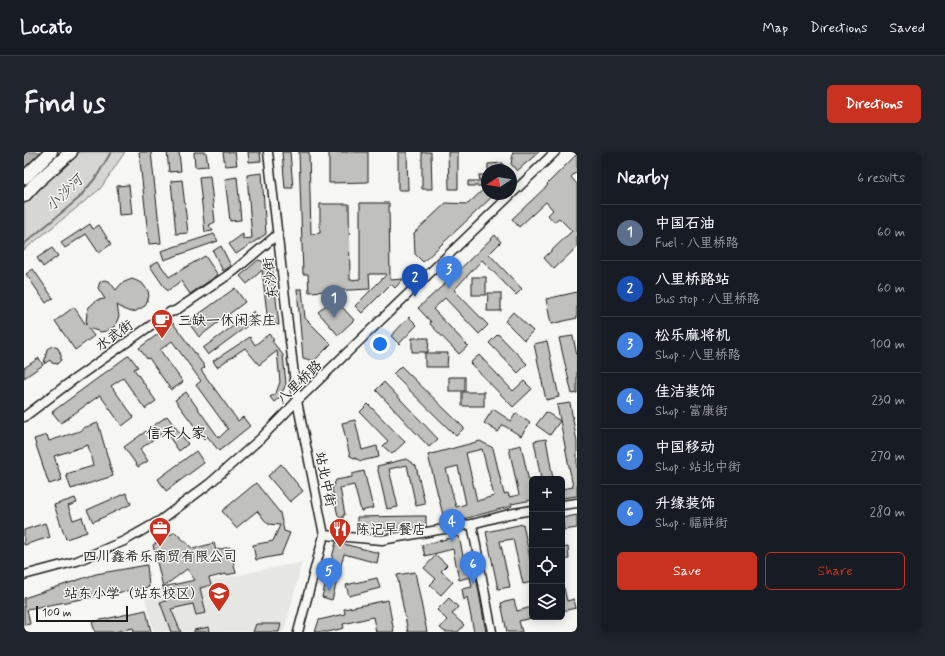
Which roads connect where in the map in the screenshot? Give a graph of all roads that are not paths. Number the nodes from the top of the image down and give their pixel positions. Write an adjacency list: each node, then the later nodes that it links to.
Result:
1 (51, 152): 5 (highway)
2 (72, 152): 6 (highway)
3 (268, 152): 7 (street, 东沙街)
4 (555, 152): 8 (street, 八里桥路)
5 (24, 178)
6 (24, 196)
7 (278, 234): 8 (street, 东沙街); 9 (street, 水武街)
8 (297, 401): 14 (street, 站北中街); 15 (street, 八里桥路)
9 (24, 417)
10 (577, 503): 11 (street)
11 (565, 505)
12 (529, 511): 13 (street)
13 (472, 524): 14 (street); 17 (street)
14 (324, 535): 16 (street, 站北中街)
15 (24, 575)
16 (298, 632)
17 (492, 632)

